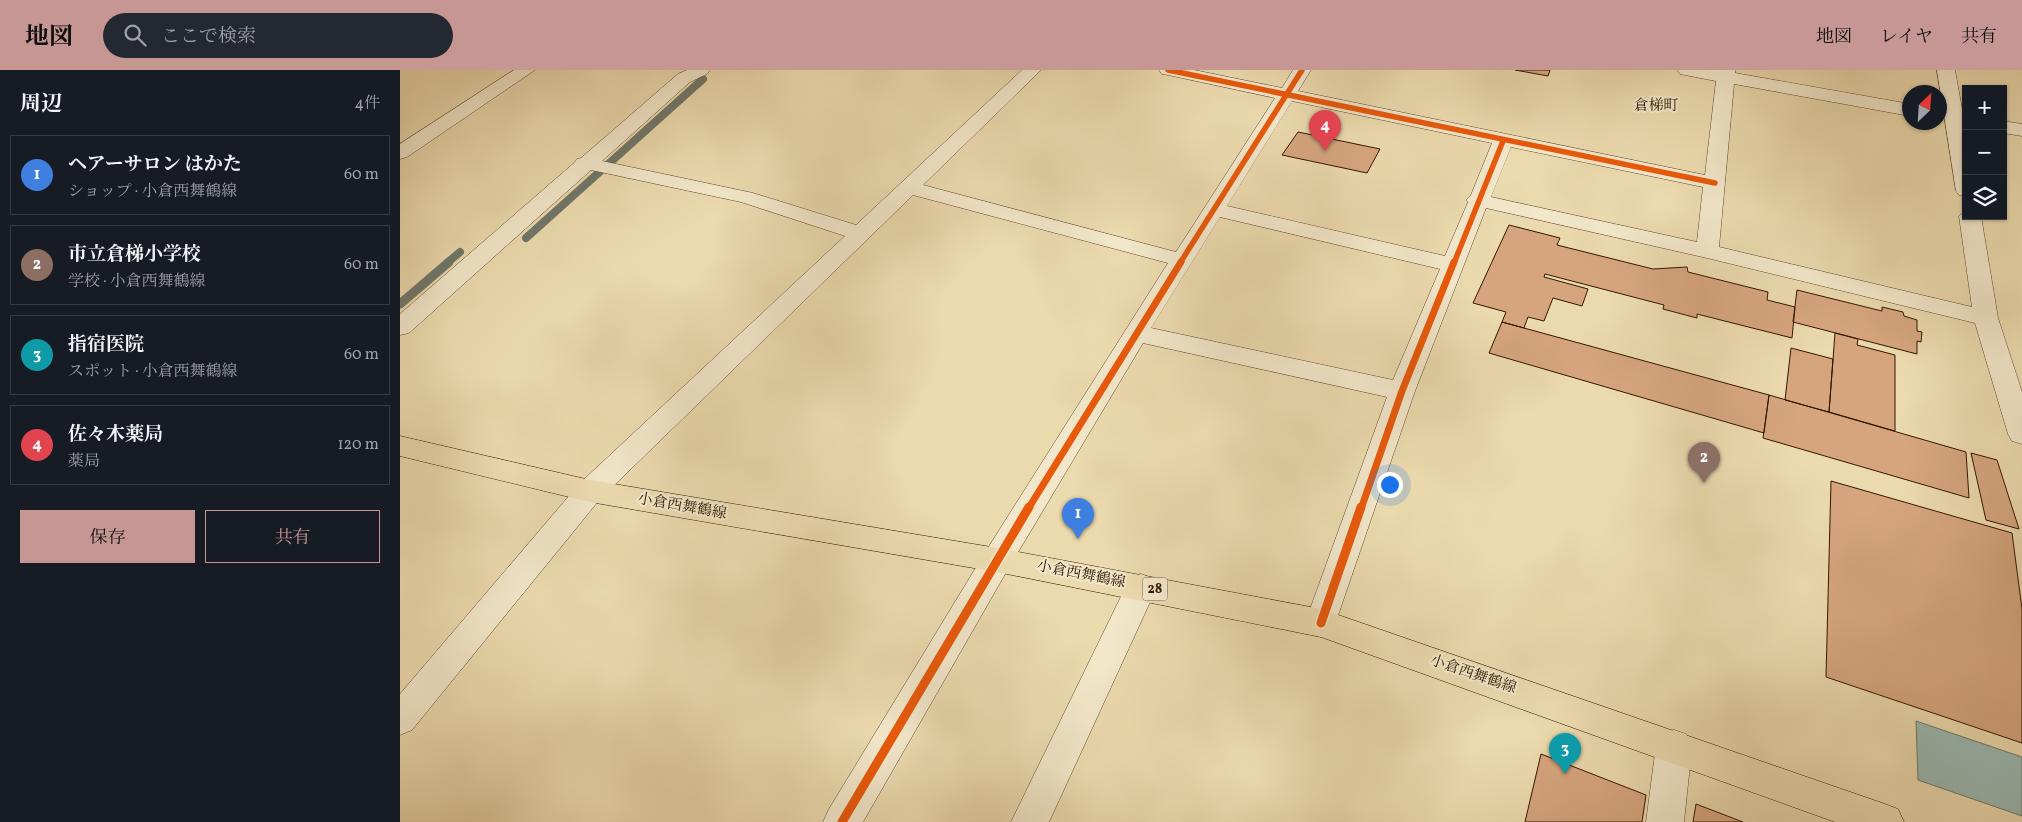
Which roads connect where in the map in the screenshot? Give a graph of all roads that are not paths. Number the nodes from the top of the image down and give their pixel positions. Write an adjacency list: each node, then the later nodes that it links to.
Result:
1 (526, 70): 15 (street)
2 (1032, 70): 21 (street)
3 (1168, 70): 9 (street)
4 (1302, 70): 9 (street)
5 (1686, 70): 8 (street)
6 (1946, 70): 11 (street)
7 (684, 73): 18 (street)
8 (1725, 73): 10 (street); 20 (street)
9 (1286, 94): 16 (street); 23 (street)
10 (1902, 108)
11 (1953, 118): 19 (street)
12 (2007, 128): 13 (street)
13 (2022, 130)
14 (400, 134): 15 (street)
15 (426, 135): 17 (street)
16 (1503, 141): 20 (street); 22 (street)
17 (400, 152)
18 (584, 164): 25 (street); 30 (street)
19 (1963, 175)
20 (1715, 183): 26 (street)
21 (909, 188): 25 (street); 27 (street)
22 (1477, 200): 26 (street); 28 (street)
23 (1214, 209): 27 (street); 28 (street)
24 (1971, 220): 29 (street)
25 (859, 233): 36 (street)
26 (1707, 251): 29 (street)
27 (1182, 260): 31 (street)
28 (1452, 265): 32 (street)
29 (1986, 318): 33 (street)
30 (400, 327)
31 (1136, 333): 32 (street); 37 (street)
32 (1402, 391): 39 (street)
33 (2016, 399): 34 (street)
34 (2022, 434)
35 (400, 446): 36 (main road, 小倉西舞鶴線 / 28)
36 (590, 491): 37 (main road, 小倉西舞鶴線 / 28); 40 (street)
37 (997, 560): 38 (main road, 小倉西舞鶴線 / 28); 42 (street)
38 (1141, 587): 39 (main road, 小倉西舞鶴線 / 28); 43 (street)
39 (1321, 623): 41 (main road, 小倉西舞鶴線 / 28)
40 (400, 718)
41 (1674, 746): 44 (street); 45 (main road, 小倉西舞鶴線 / 28)
42 (842, 822)
43 (1030, 822)
44 (1665, 822)
45 (1886, 822)

